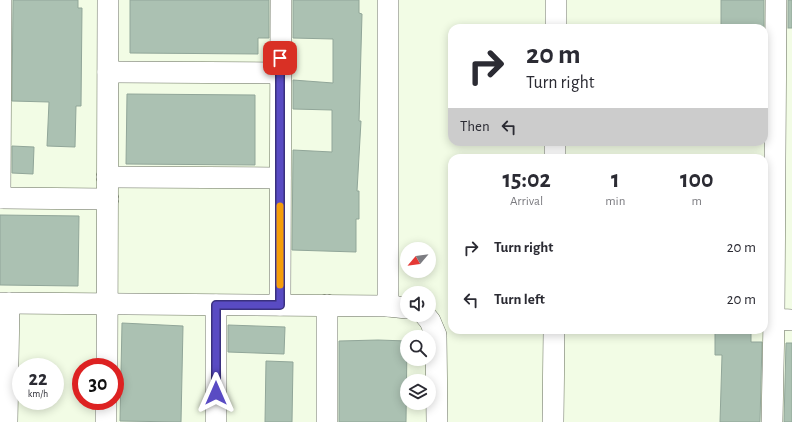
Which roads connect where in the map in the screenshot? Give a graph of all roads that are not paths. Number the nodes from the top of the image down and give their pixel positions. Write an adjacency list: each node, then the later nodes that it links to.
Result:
1 (1, 0): 8 (street)
2 (108, 0): 9 (street)
3 (281, 0): 10 (street)
4 (388, 0): 21 (street)
5 (556, 0): 7 (street)
6 (776, 0): 15 (street)
7 (556, 24)
8 (0, 67): 13 (street)
9 (108, 72): 10 (street); 11 (street)
10 (280, 73): 12 (street)
11 (107, 177): 12 (street); 14 (street)
12 (280, 178): 19 (street)
13 (0, 198): 14 (street)
14 (108, 199): 17 (street)
15 (783, 208): 22 (street)
16 (4, 303): 17 (street); 27 (street)
17 (107, 304): 18 (street); 25 (street)
18 (216, 305): 19 (street); 29 (street)
19 (280, 305): 20 (street)
20 (328, 305): 21 (street); 30 (street)
21 (397, 307)
22 (783, 319): 33 (street)
23 (431, 322): 31 (street)
24 (554, 334): 32 (street)
25 (107, 358)
26 (106, 410): 28 (street)
27 (7, 422)
28 (106, 422)
29 (216, 422)
30 (327, 422)
31 (437, 422)
32 (553, 422)
33 (772, 422)

